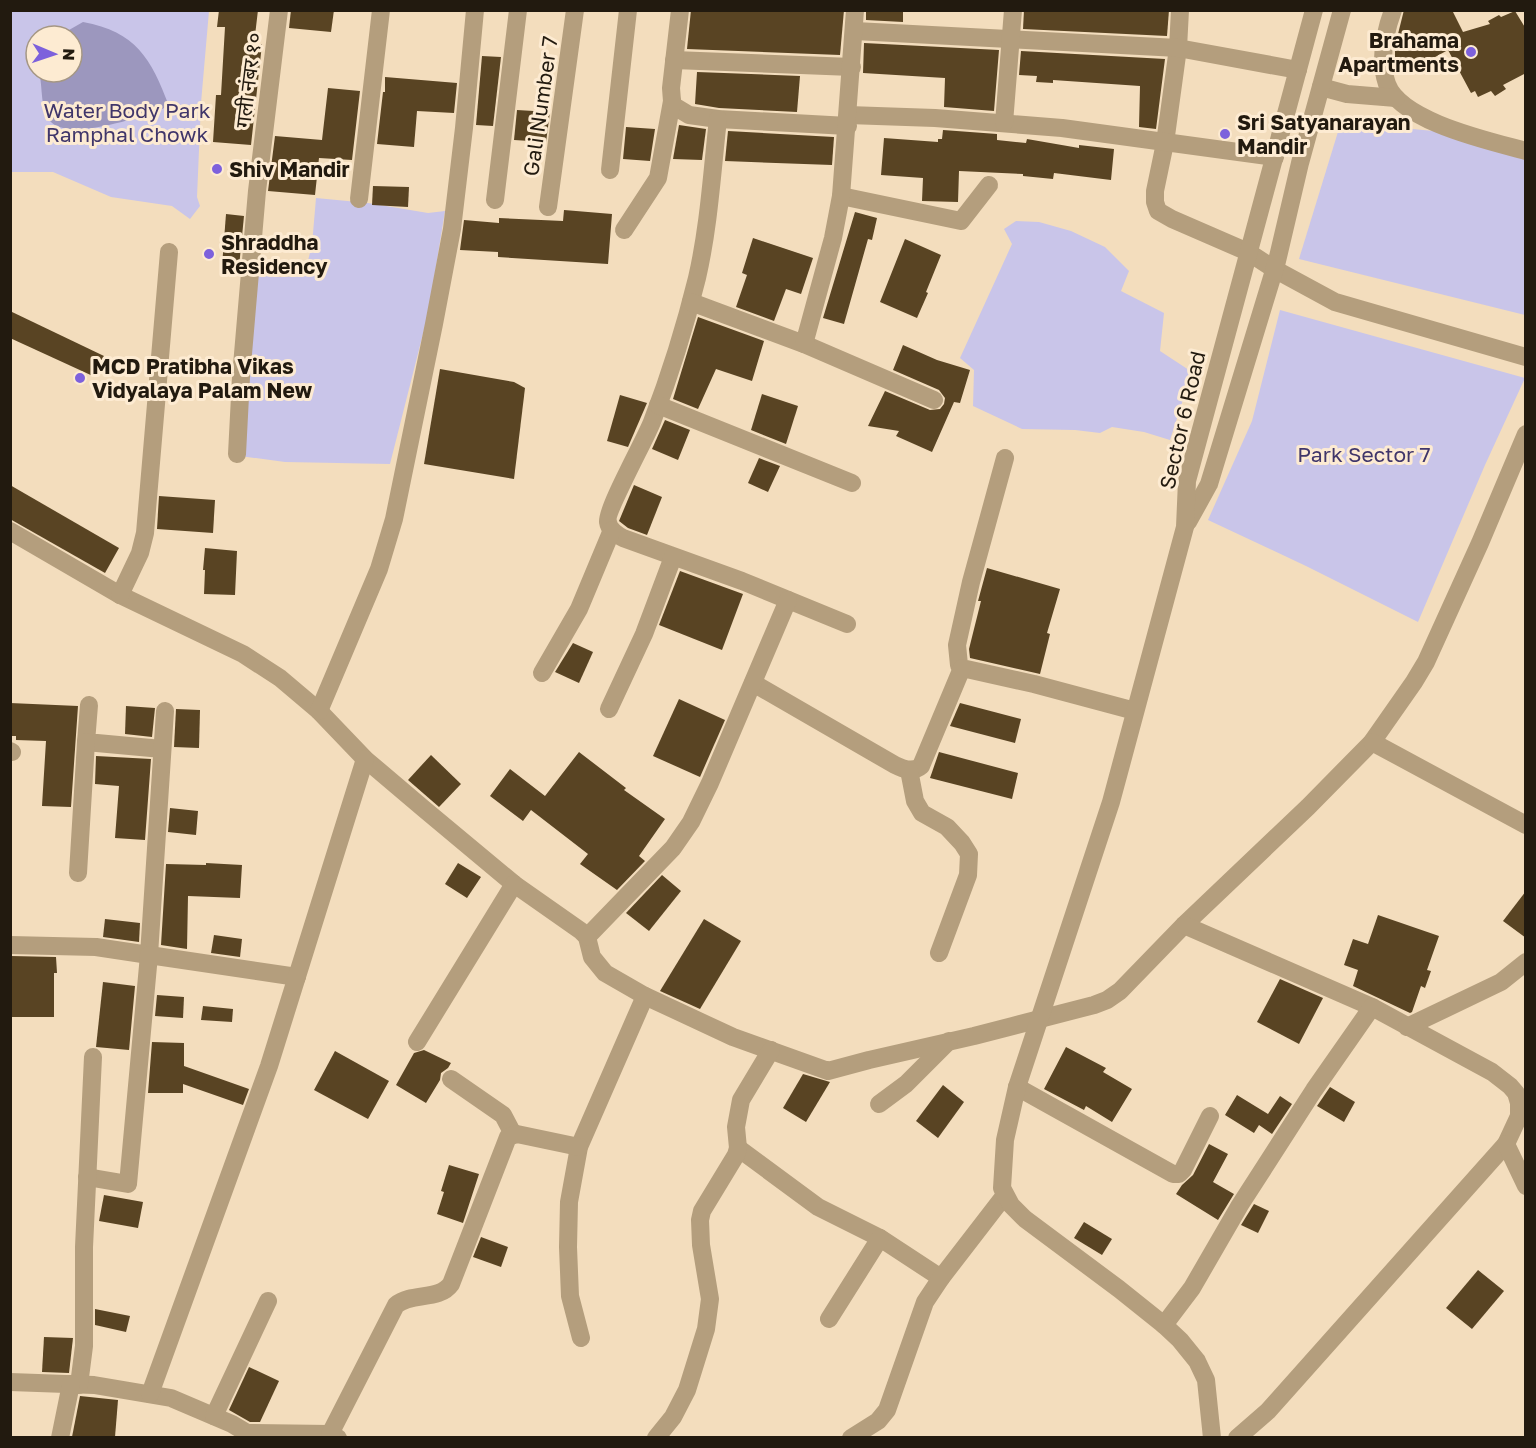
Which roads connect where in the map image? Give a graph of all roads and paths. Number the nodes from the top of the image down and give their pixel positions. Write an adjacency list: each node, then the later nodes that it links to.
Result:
1 (279, 10): 45 (street, गली नंबर १०)
2 (381, 10): 32 (street)
3 (475, 10): 61 (street)
4 (518, 10): 33 (street)
5 (575, 10): 34 (street, Gali Number 7)
6 (628, 10): 29 (street)
7 (680, 10): 17 (street)
8 (855, 10): 14 (street)
9 (1013, 10): 15 (street)
10 (1180, 10): 16 (street)
11 (1314, 10): 19 (street, Sector 6 Road)
12 (1342, 10): 20 (street, Sector 6 Road)
13 (1393, 10): 21 (street)
14 (855, 32): 15 (street); 18 (street)
15 (1011, 41): 16 (street); 25 (street)
16 (1178, 48): 19 (street); 26 (street)
17 (674, 60): 18 (street); 22 (street)
18 (852, 67): 24 (street)
19 (1298, 70): 28 (street, Sector 6 Road)
20 (1321, 87): 21 (street); 38 (street, Sector 6 Road)
21 (1395, 98): 27 (street)
22 (672, 101): 23 (street); 35 (street)
23 (718, 119): 24 (street); 39 (street)
24 (848, 120): 25 (street); 31 (street)
25 (1004, 123): 26 (street)
26 (1165, 143): 28 (street); 37 (street)
27 (1526, 151)
28 (1275, 157): 37 (street, Sector 6 Road)
29 (610, 170)
30 (989, 185): 31 (street)
31 (841, 196): 40 (street)
32 (359, 198)
33 (495, 200)
34 (548, 207)
35 (624, 230)
36 (169, 252): 52 (street)
37 (1248, 252): 38 (street); 48 (street, Sector 6 Road)
38 (1274, 269): 41 (street); 48 (street, Sector 6 Road)
39 (691, 302): 40 (street); 43 (street)
40 (804, 344): 42 (street)
41 (1526, 357)
42 (934, 400)
43 (658, 405): 47 (street); 49 (street)
44 (1526, 434): 64 (street)
45 (237, 454)
46 (1005, 458): 55 (street)
47 (852, 483)
48 (1185, 526): 62 (street)
49 (612, 530): 51 (street); 56 (street)
50 (10, 531): 52 (street)
51 (673, 557): 53 (street); 59 (street)
52 (120, 595): 61 (street)
53 (788, 600): 54 (street); 57 (street)
54 (847, 624)
55 (962, 668): 62 (street); 67 (street)
56 (542, 673)
57 (753, 683): 67 (street); 72 (street)
58 (89, 705): 63 (street)
59 (609, 709)
60 (165, 711): 65 (street)
61 (319, 711): 66 (street)
62 (1135, 711): 80 (street)
63 (86, 742): 65 (street); 69 (street)
64 (1372, 742): 68 (street); 71 (street)
65 (162, 749): 75 (street)
66 (366, 759): 70 (street); 77 (street)
67 (909, 770): 74 (street)
68 (1526, 825)
69 (78, 873)
70 (514, 884): 72 (street); 83 (street)
71 (1184, 925): 79 (street); 80 (street)
72 (587, 937): 78 (street)
73 (10, 945): 75 (street)
74 (939, 953)
75 (149, 955): 77 (street); 94 (street)
76 (1526, 962): 81 (street)
77 (297, 977): 105 (street)
78 (645, 996): 84 (street); 92 (street)
79 (1372, 1007): 81 (street); 101 (street)
80 (1039, 1018): 82 (street); 87 (street)
81 (1407, 1027): 91 (street)
82 (949, 1041): 84 (street); 88 (street)
83 (417, 1042)
84 (771, 1050): 93 (street)
85 (93, 1057): 94 (street)
86 (451, 1079): 90 (street)
87 (1017, 1087): 89 (street); 96 (street)
88 (879, 1104)
89 (1210, 1116)
90 (513, 1134): 92 (street); 108 (street)
91 (1506, 1144): 95 (street); 113 (street)
92 (579, 1147): 102 (street)
93 (738, 1148): 97 (street); 110 (street)
94 (87, 1177): 104 (street)
95 (1526, 1186)
96 (1005, 1195): 98 (street); 101 (street)
97 (880, 1238): 98 (street); 100 (street)
98 (941, 1278): 111 (street)
99 (268, 1301): 106 (street)
100 (830, 1319)
101 (1164, 1325): 112 (street)
102 (581, 1338)
103 (10, 1382): 104 (street)
104 (75, 1384): 105 (street); 109 (street)
105 (150, 1394): 106 (street)
106 (214, 1416): 107 (street)
107 (246, 1435): 108 (street)
108 (334, 1436)
109 (60, 1437)
110 (656, 1437)
111 (850, 1437)
112 (1212, 1437)
113 (1237, 1437)

